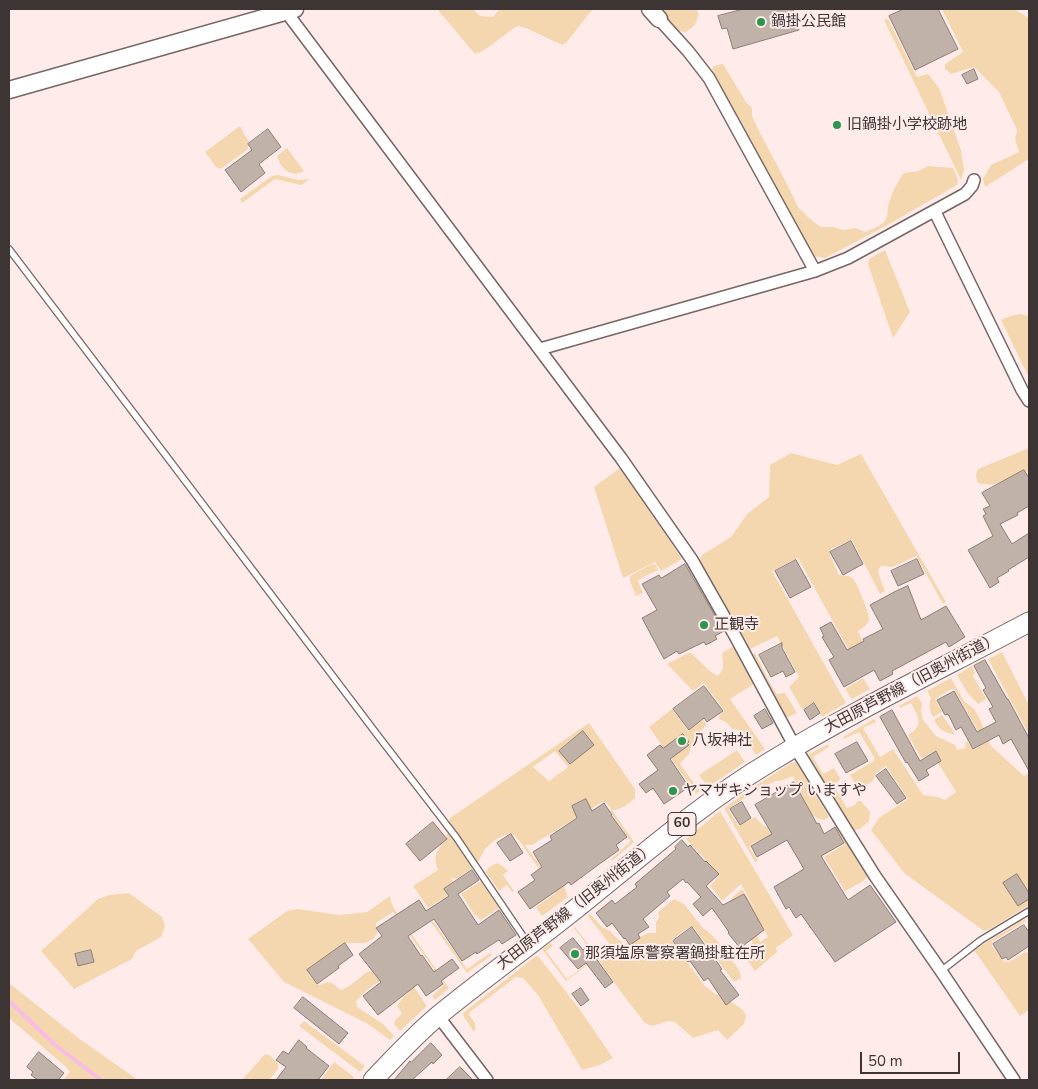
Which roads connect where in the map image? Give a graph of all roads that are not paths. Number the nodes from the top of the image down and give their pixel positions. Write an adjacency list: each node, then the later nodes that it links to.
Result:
1 (289, 10): 3 (street); 8 (street)
2 (655, 14): 7 (street)
3 (9, 90)
4 (974, 180): 5 (street)
5 (935, 212): 7 (street); 9 (street)
6 (9, 249): 13 (lane)
7 (815, 271): 8 (street)
8 (540, 349): 11 (street)
9 (1029, 401)
10 (1029, 622): 11 (main road, 大田原芦野線（旧奥州街道） / 60)
11 (795, 747): 13 (main road, 大田原芦野線（旧奥州街道） / 60); 14 (street)
12 (1029, 911): 14 (lane)
13 (530, 945): 15 (main road, 大田原芦野線（旧奥州街道） / 60)
14 (941, 971): 18 (street)
15 (438, 1016): 16 (main road, 大田原芦野線（旧奥州街道） / 60); 17 (street)
16 (373, 1080)
17 (487, 1080)
18 (1014, 1080)

